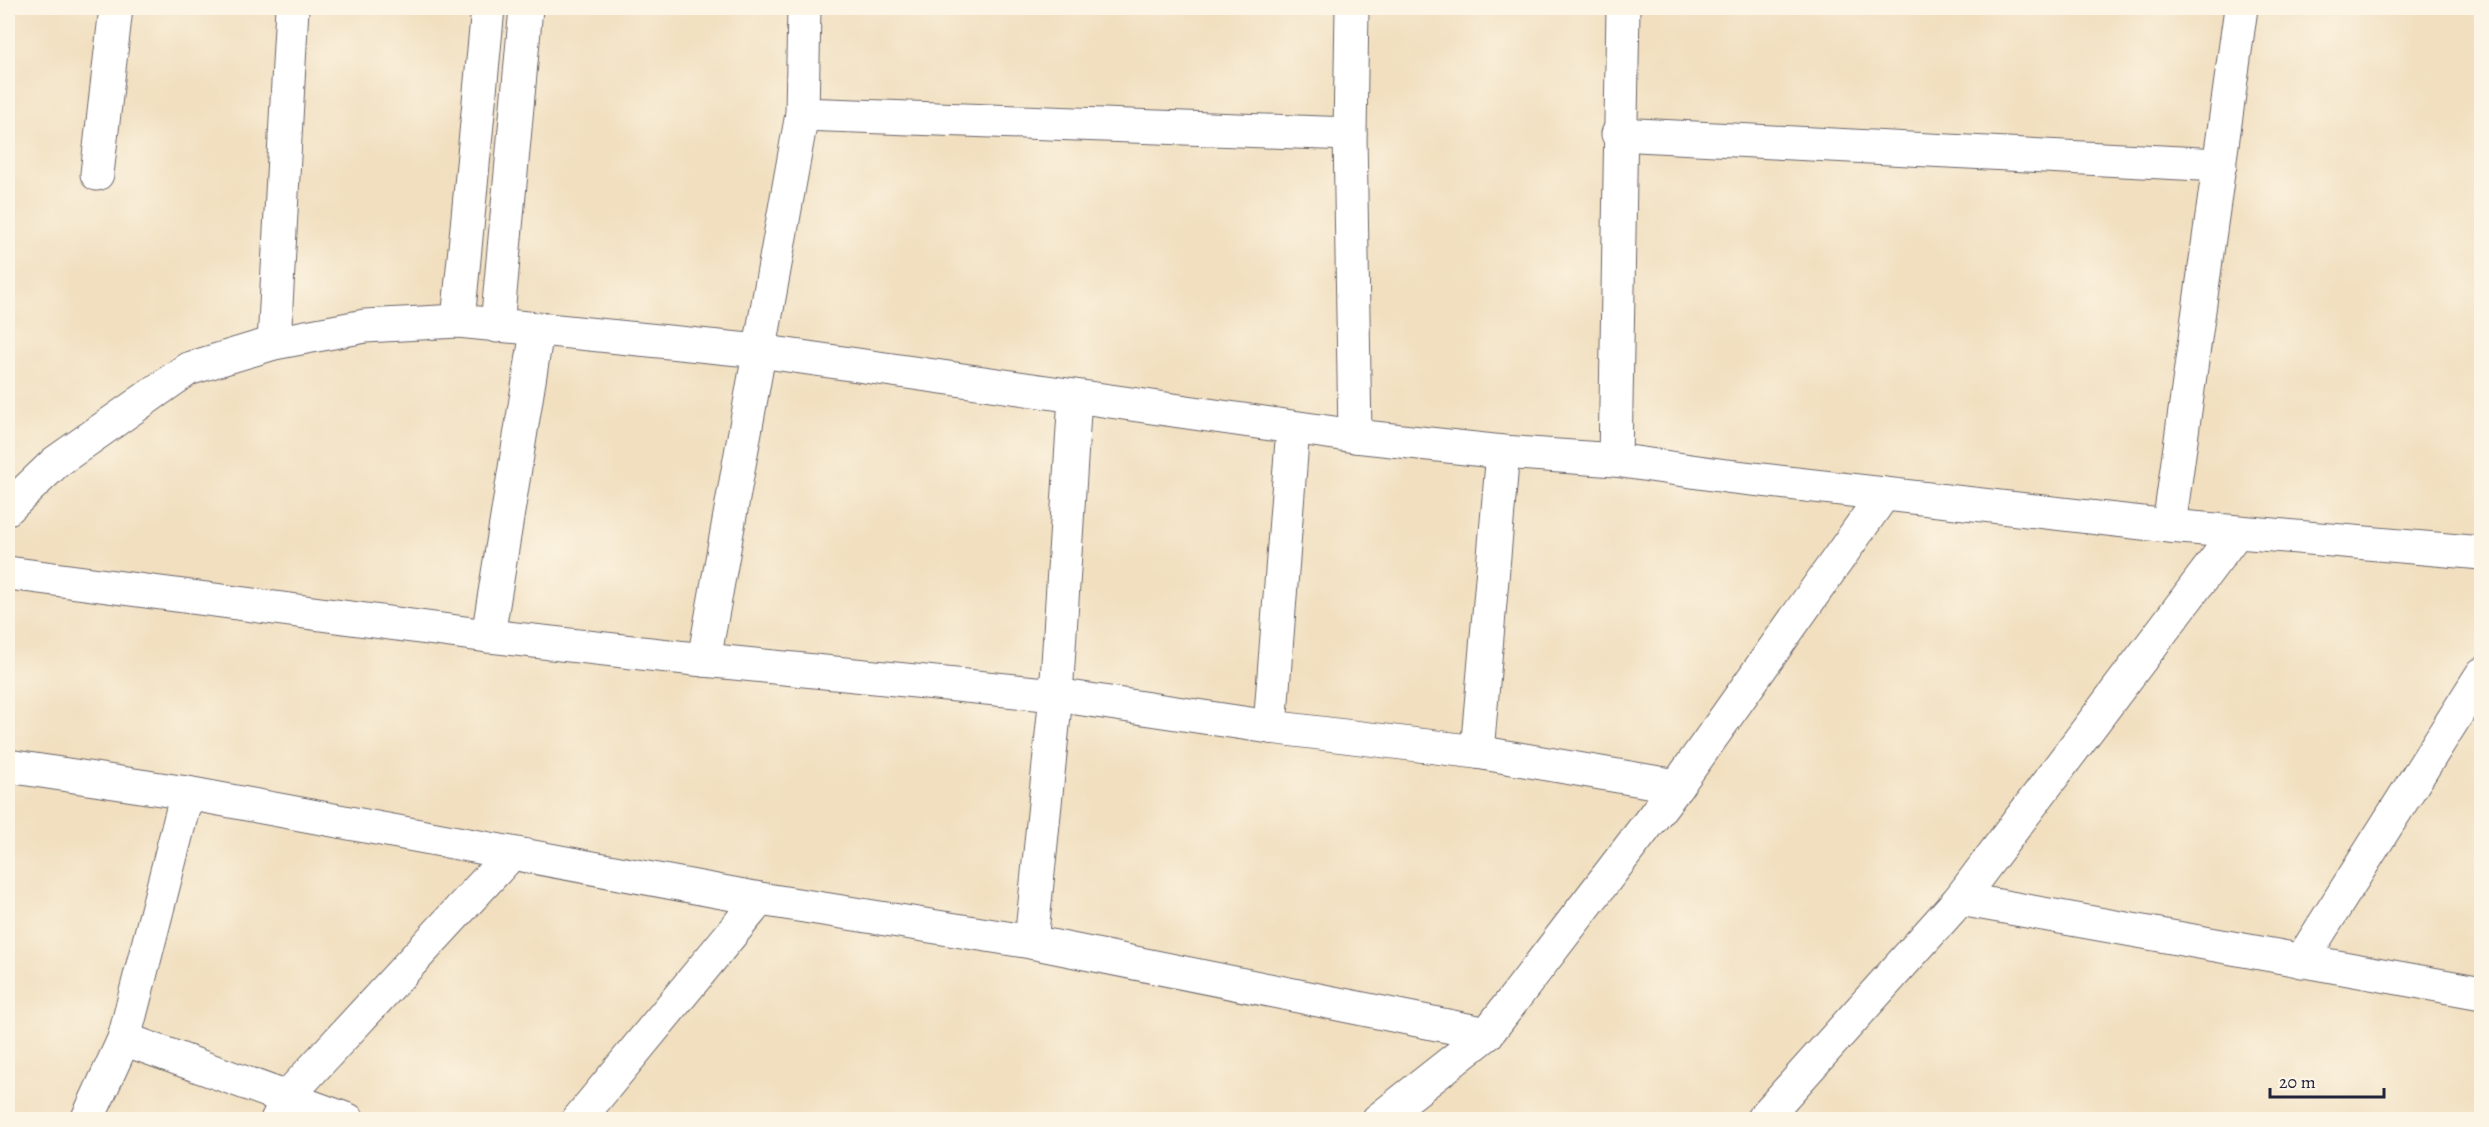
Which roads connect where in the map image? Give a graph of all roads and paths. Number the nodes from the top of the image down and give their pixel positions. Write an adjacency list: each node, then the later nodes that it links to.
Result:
1 (116, 8): 13 (street)
2 (292, 8): 17 (street)
3 (488, 8): 14 (street)
4 (526, 8): 15 (street)
5 (804, 8): 9 (street)
6 (1353, 8): 10 (street)
7 (1623, 8): 11 (street)
8 (2241, 8): 12 (street)
9 (802, 114): 10 (street); 18 (street)
10 (1350, 134): 21 (street)
11 (1618, 134): 12 (street); 23 (street)
12 (2220, 165): 26 (street)
13 (97, 174)
14 (458, 321): 15 (street); 17 (street)
15 (497, 326): 16 (street)
16 (537, 331): 18 (street); 30 (street)
17 (274, 344): 25 (street)
18 (759, 351): 19 (street); 31 (street)
19 (1075, 397): 20 (street); 33 (street)
20 (1293, 428): 21 (street); 34 (street)
21 (1355, 436): 22 (street)
22 (1503, 452): 23 (street); 35 (street)
23 (1615, 460): 24 (street)
24 (1884, 494): 26 (street); 37 (street)
25 (8, 508)
26 (2169, 526): 27 (street)
27 (2236, 533): 28 (street); 41 (street)
28 (2481, 553)
29 (8, 573): 30 (street)
30 (488, 636): 31 (street)
31 (704, 660): 33 (street)
32 (2481, 674): 43 (street)
33 (1056, 695): 34 (street); 42 (street)
34 (1270, 728): 35 (street)
35 (1477, 752): 37 (street)
36 (8, 766): 38 (street)
37 (1677, 786): 45 (street)
38 (187, 793): 39 (street); 46 (street)
39 (511, 854): 40 (street); 47 (street)
40 (760, 899): 42 (street); 50 (street)
41 (1960, 899): 43 (street); 52 (street)
42 (1031, 942): 45 (street)
43 (2301, 961): 44 (street)
44 (2481, 993)
45 (1487, 1034): 51 (street)
46 (124, 1039): 47 (street); 48 (street)
47 (283, 1108): 49 (street)
48 (87, 1119)
49 (348, 1119)
50 (578, 1119)
51 (1378, 1119)
52 (1762, 1119)

